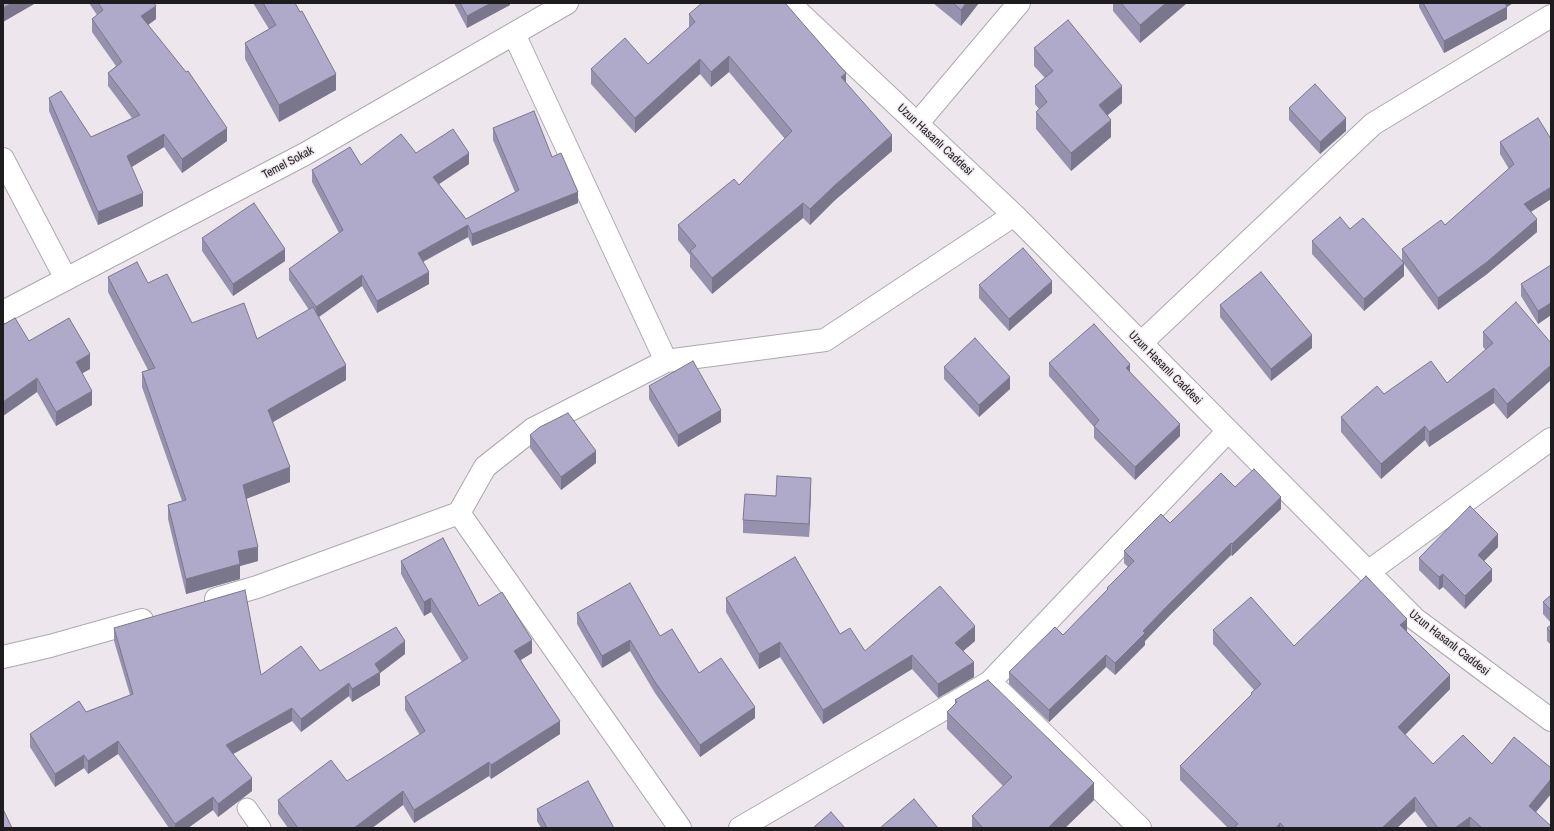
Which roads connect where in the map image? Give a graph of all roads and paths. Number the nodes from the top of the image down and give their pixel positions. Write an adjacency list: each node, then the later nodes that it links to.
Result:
1 (567, 3): 5 (street, Temel Sokak)
2 (790, 3): 6 (street, Uzun Hasanlı Caddesi)
3 (1019, 3): 6 (street)
4 (1551, 16): 11 (street)
5 (514, 34): 9 (street, Temel Sokak); 12 (street)
6 (917, 124): 8 (street, Uzun Hasanlı Caddesi)
7 (3, 159): 9 (street)
8 (1014, 215): 11 (street, Uzun Hasanlı Caddesi); 12 (street)
9 (66, 279): 10 (street, Temel Sokak)
10 (3, 312)
11 (1141, 343): 13 (street, Uzun Hasanlı Caddesi)
12 (666, 361): 15 (street)
13 (1228, 431): 16 (street, Uzun Hasanlı Caddesi); 20 (street)
14 (1551, 439): 16 (street)
15 (459, 513): 17 (street); 24 (street)
16 (1368, 572): 21 (street, Uzun Hasanlı Caddesi)
17 (196, 605)
18 (158, 616): 19 (street)
19 (3, 657)
20 (990, 682): 25 (street); 26 (street)
21 (1551, 720)
22 (247, 808): 23 (lane)
23 (261, 828)
24 (680, 828)
25 (740, 828)
26 (1140, 828)

